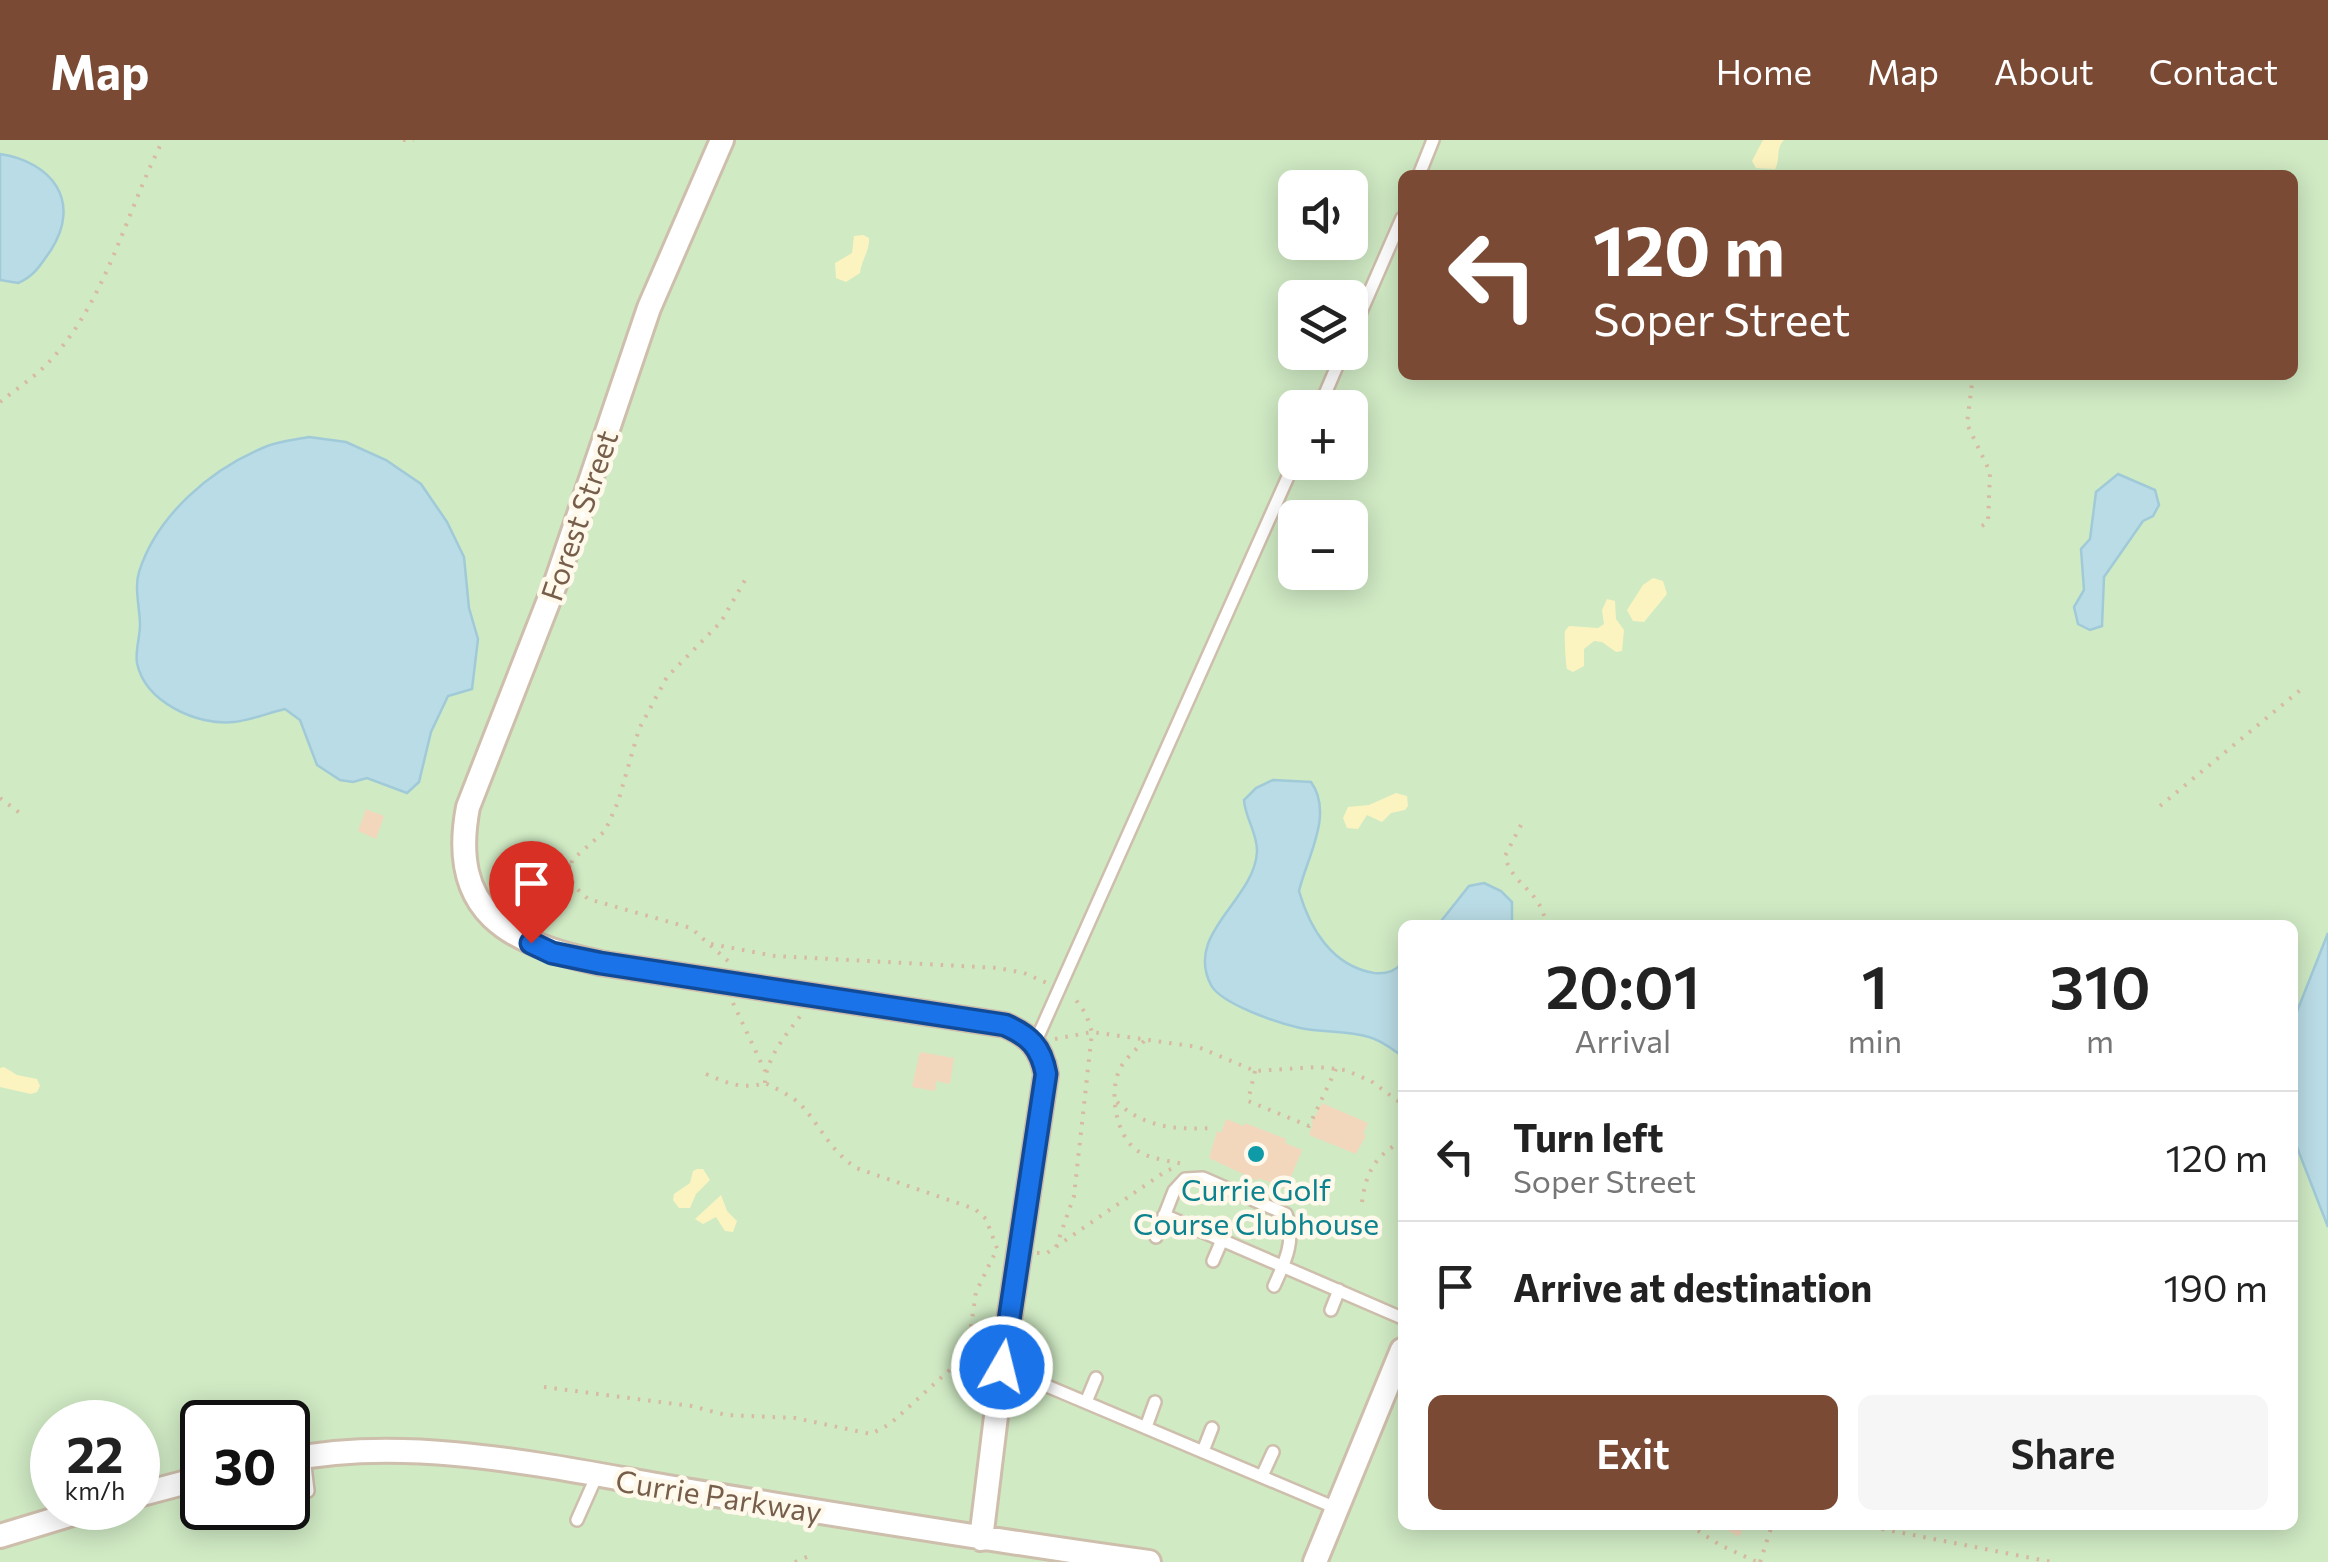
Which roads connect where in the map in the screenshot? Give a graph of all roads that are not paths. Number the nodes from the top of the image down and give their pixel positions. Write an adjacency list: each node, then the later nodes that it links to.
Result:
1 (722, 140): 7 (street, Forest Street)
2 (1433, 140): 3 (lane)
3 (1421, 170)
4 (1398, 227): 5 (lane)
5 (1368, 296)
6 (1287, 480): 7 (lane)
7 (1036, 1044): 18 (street)
8 (1164, 1215): 9 (lane); 10 (lane); 12 (lane)
9 (1156, 1236)
10 (1222, 1240): 11 (lane); 12 (lane)
11 (1213, 1262)
12 (1283, 1266): 13 (lane); 14 (lane)
13 (1274, 1286)
14 (1339, 1290): 15 (lane); 16 (lane)
15 (1331, 1310)
16 (1398, 1316)
17 (1398, 1360): 29 (street)
18 (1002, 1367): 20 (lane); 33 (street)
19 (1096, 1378): 20 (lane)
20 (1086, 1402): 22 (lane)
21 (1156, 1402): 22 (lane)
22 (1146, 1427): 24 (lane)
23 (1212, 1428): 24 (lane)
24 (1202, 1451): 28 (lane)
25 (1273, 1452): 28 (lane)
26 (310, 1456): 27 (street, Currie Parkway)
27 (597, 1475): 30 (lane); 33 (street, Currie Parkway)
28 (1262, 1476): 29 (lane)
29 (1336, 1508): 35 (street)
30 (578, 1520)
31 (30, 1527): 32 (street)
32 (0, 1536)
33 (981, 1539): 34 (street, Currie Parkway)
34 (1149, 1562)
35 (1315, 1562)

